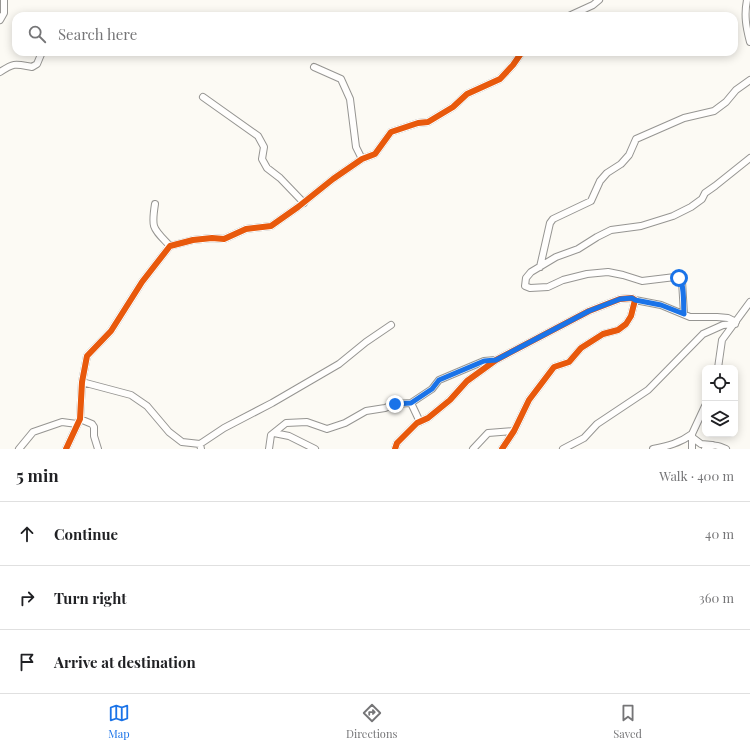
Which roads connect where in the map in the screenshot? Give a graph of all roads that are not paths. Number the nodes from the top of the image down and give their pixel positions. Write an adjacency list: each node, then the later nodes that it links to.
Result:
1 (4, 0): 5 (street)
2 (599, 0): 4 (street)
3 (747, 0): 6 (street)
4 (578, 12)
5 (0, 20)
6 (750, 42)
7 (40, 56): 10 (street)
8 (519, 56): 14 (street)
9 (314, 67): 14 (street)
10 (0, 72)
11 (750, 80): 18 (street)
12 (203, 97): 15 (street)
13 (750, 158): 18 (street)
14 (362, 159): 15 (street)
15 (304, 203): 17 (street)
16 (155, 204): 17 (street)
17 (170, 246): 26 (street)
18 (540, 267): 21 (street)
19 (635, 300): 21 (street); 24 (street); 31 (street)
20 (750, 302): 22 (street)
21 (684, 314): 22 (street)
22 (736, 323): 25 (street); 44 (street)
23 (391, 325): 35 (street)
24 (496, 360): 27 (street); 30 (street)
25 (718, 365)
26 (82, 382): 29 (street); 35 (street)
27 (411, 403): 30 (street); 32 (street)
28 (702, 413): 33 (street)
29 (78, 421): 36 (street); 37 (street); 38 (street)
30 (420, 422): 41 (street)
31 (514, 430): 42 (street); 43 (street)
32 (274, 433): 39 (street); 40 (street)
33 (692, 436): 34 (street); 45 (street); 46 (street)
34 (712, 445): 47 (street); 48 (street)
35 (200, 446)
36 (19, 449)
37 (66, 449)
38 (98, 449)
39 (270, 449)
40 (315, 449)
41 (394, 449)
42 (473, 449)
43 (502, 449)
44 (563, 449)
45 (653, 449)
46 (692, 449)
47 (705, 449)
48 (726, 449)

